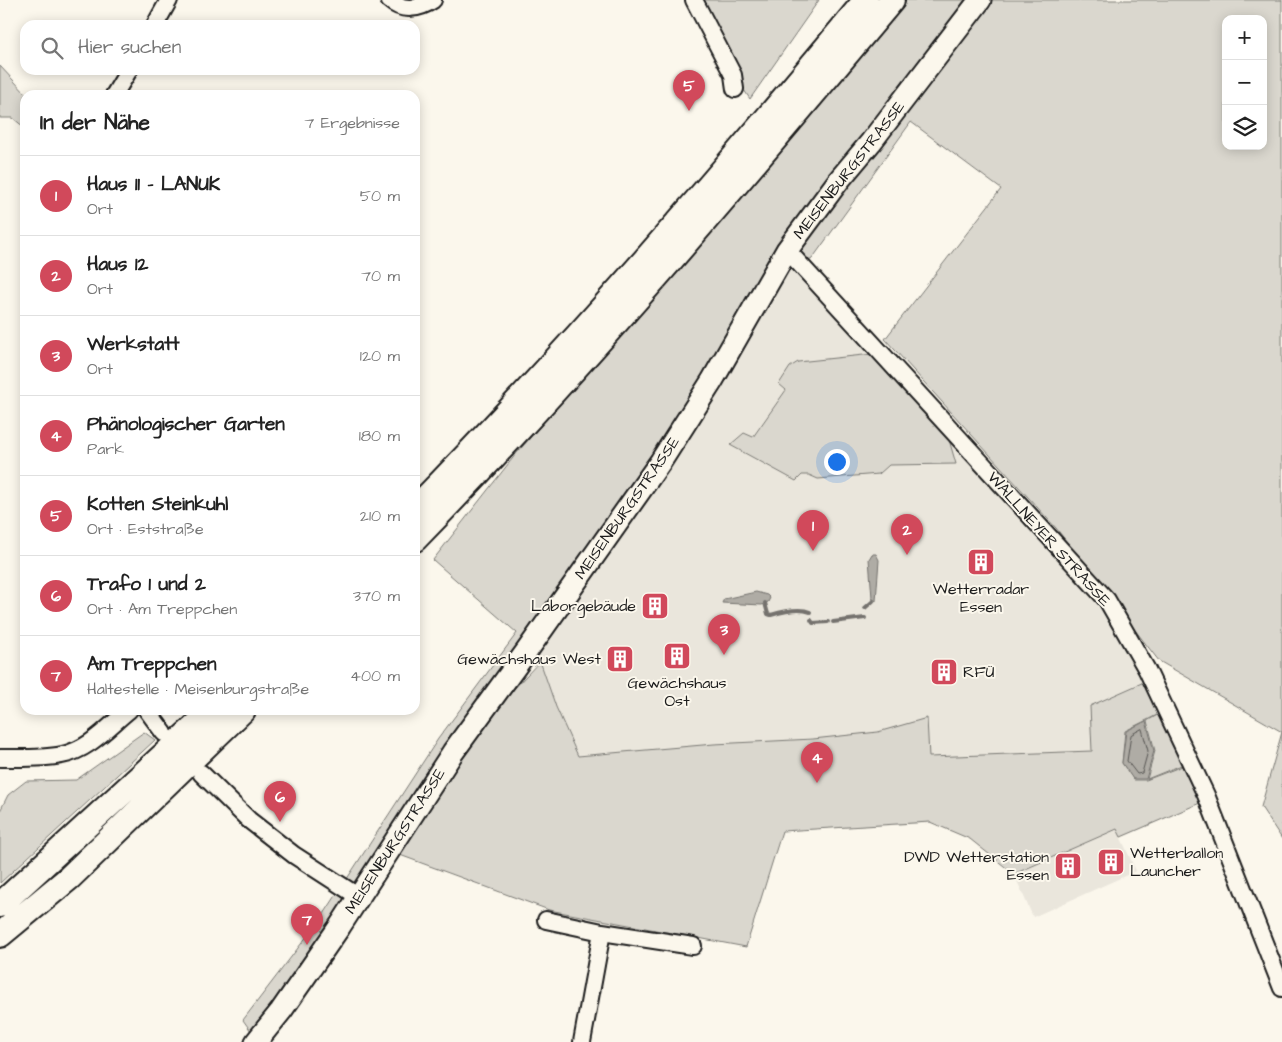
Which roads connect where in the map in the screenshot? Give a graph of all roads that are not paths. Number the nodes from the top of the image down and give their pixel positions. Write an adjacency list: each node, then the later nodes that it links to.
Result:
1 (169, 0): 8 (street)
2 (389, 0): 3 (street)
3 (434, 0)
4 (694, 0): 10 (street)
5 (866, 0): 13 (highway)
6 (892, 0): 14 (highway)
7 (980, 0): 12 (main road, MEISENBURGSTRASSE)
8 (158, 20)
9 (126, 75): 11 (street)
10 (735, 89)
11 (117, 90)
12 (787, 250): 22 (main road, MEISENBURGSTRASSE); 28 (street, WALLNEYER STRASSE)
13 (420, 504)
14 (420, 534)
15 (123, 715): 20 (street)
16 (151, 715): 19 (street)
17 (208, 715): 23 (highway)
18 (237, 715): 26 (highway)
19 (164, 733)
20 (0, 758)
21 (201, 774): 22 (street)
22 (359, 897): 29 (main road, MEISENBURGSTRASSE)
23 (0, 906)
24 (546, 920): 25 (street)
25 (602, 932): 27 (street); 30 (street)
26 (0, 936)
27 (693, 946)
28 (1282, 988)
29 (260, 1041)
30 (582, 1042)

